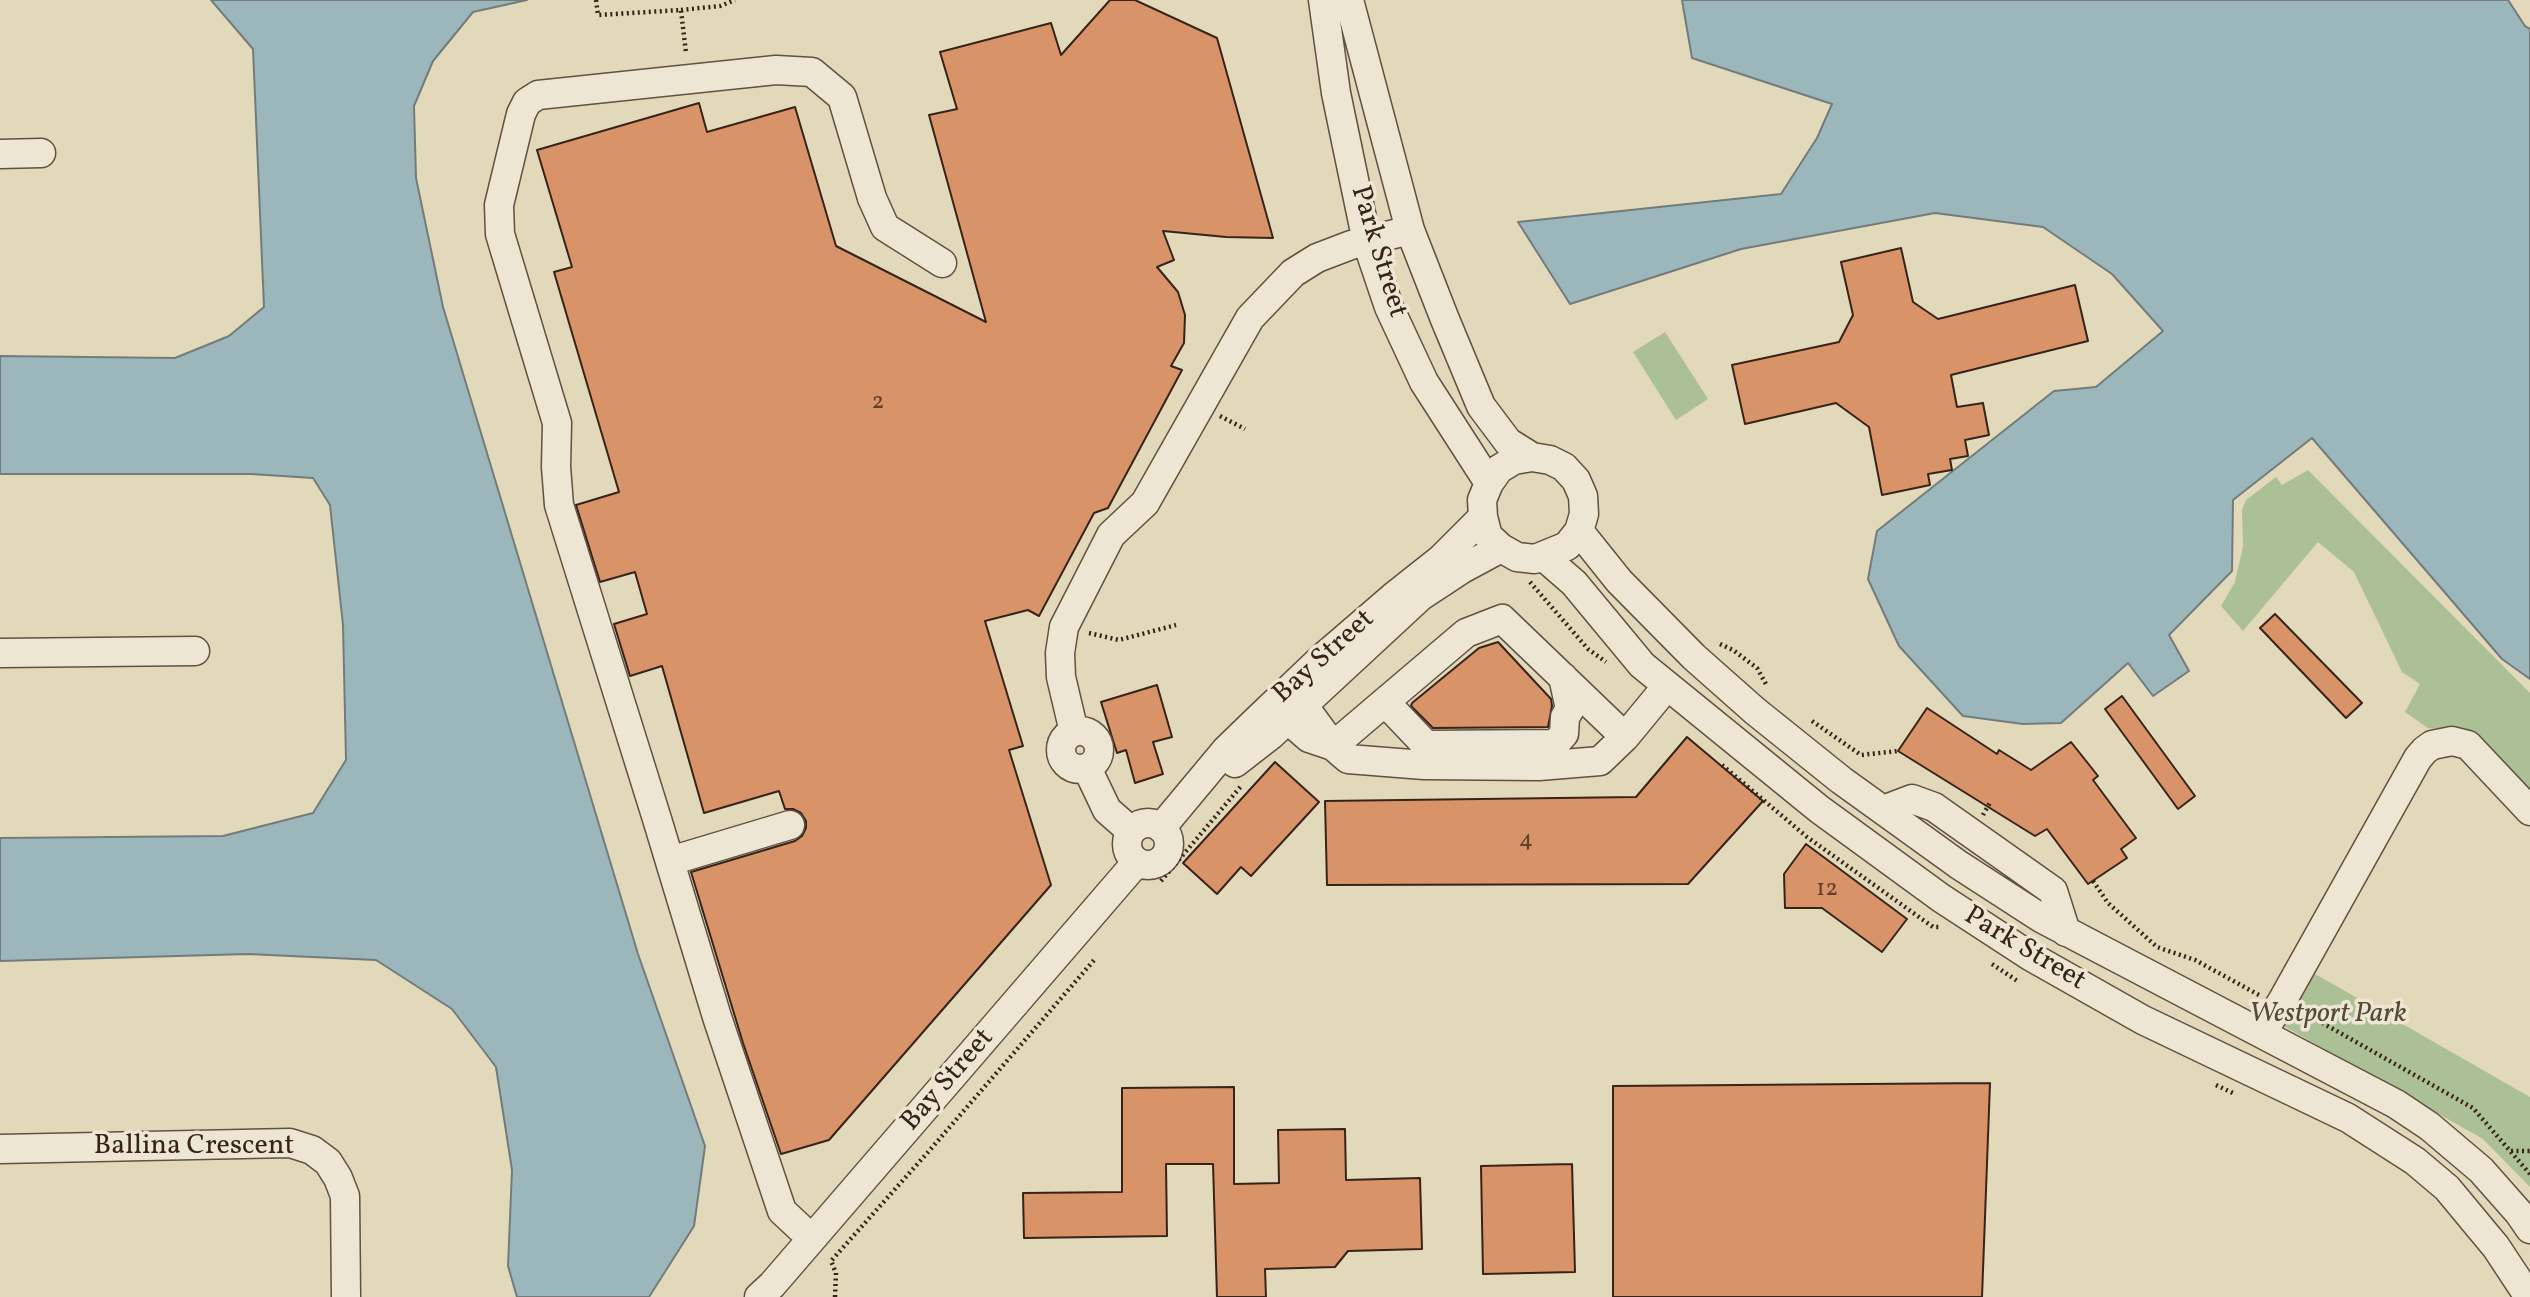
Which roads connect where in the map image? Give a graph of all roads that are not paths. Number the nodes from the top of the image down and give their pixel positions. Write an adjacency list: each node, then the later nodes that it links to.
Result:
1 (1323, 0): 6 (street, Park Street)
2 (1349, 0): 5 (street, Park Street)
3 (41, 153): 4 (street)
4 (0, 154)
5 (1410, 230): 6 (street); 8 (street, Park Street)
6 (1367, 242): 9 (street, Park Street); 25 (street)
7 (942, 262): 26 (street)
8 (1532, 457): 9 (street); 11 (street)
9 (1489, 483): 10 (street)
10 (1483, 517): 12 (street); 23 (street, Bay Street)
11 (1579, 531): 13 (street); 28 (street, Park Street)
12 (1502, 548): 13 (street); 19 (street, Bay Street)
13 (1544, 557): 17 (street, Park Street)
14 (195, 651): 15 (street)
15 (0, 653)
16 (1563, 677): 18 (street); 18 (street); 20 (street)
17 (1667, 686): 20 (street); 34 (street, Park Street)
18 (1384, 702): 21 (street)
19 (1295, 712): 21 (street); 23 (street, Bay Street)
20 (1625, 737): 21 (street)
21 (1332, 746)
22 (2530, 811): 28 (street)
23 (1170, 819): 25 (street); 27 (street)
24 (790, 825): 26 (street)
25 (1131, 831): 27 (street)
26 (670, 861): 31 (street)
27 (1136, 863): 31 (street, Bay Street)
28 (2262, 1033): 30 (street, Park Street)
29 (0, 1149): 32 (street, Ballina Crescent)
30 (2530, 1229)
31 (811, 1238): 33 (street, Bay Street)
32 (346, 1297)
33 (759, 1297)
34 (2529, 1297)

